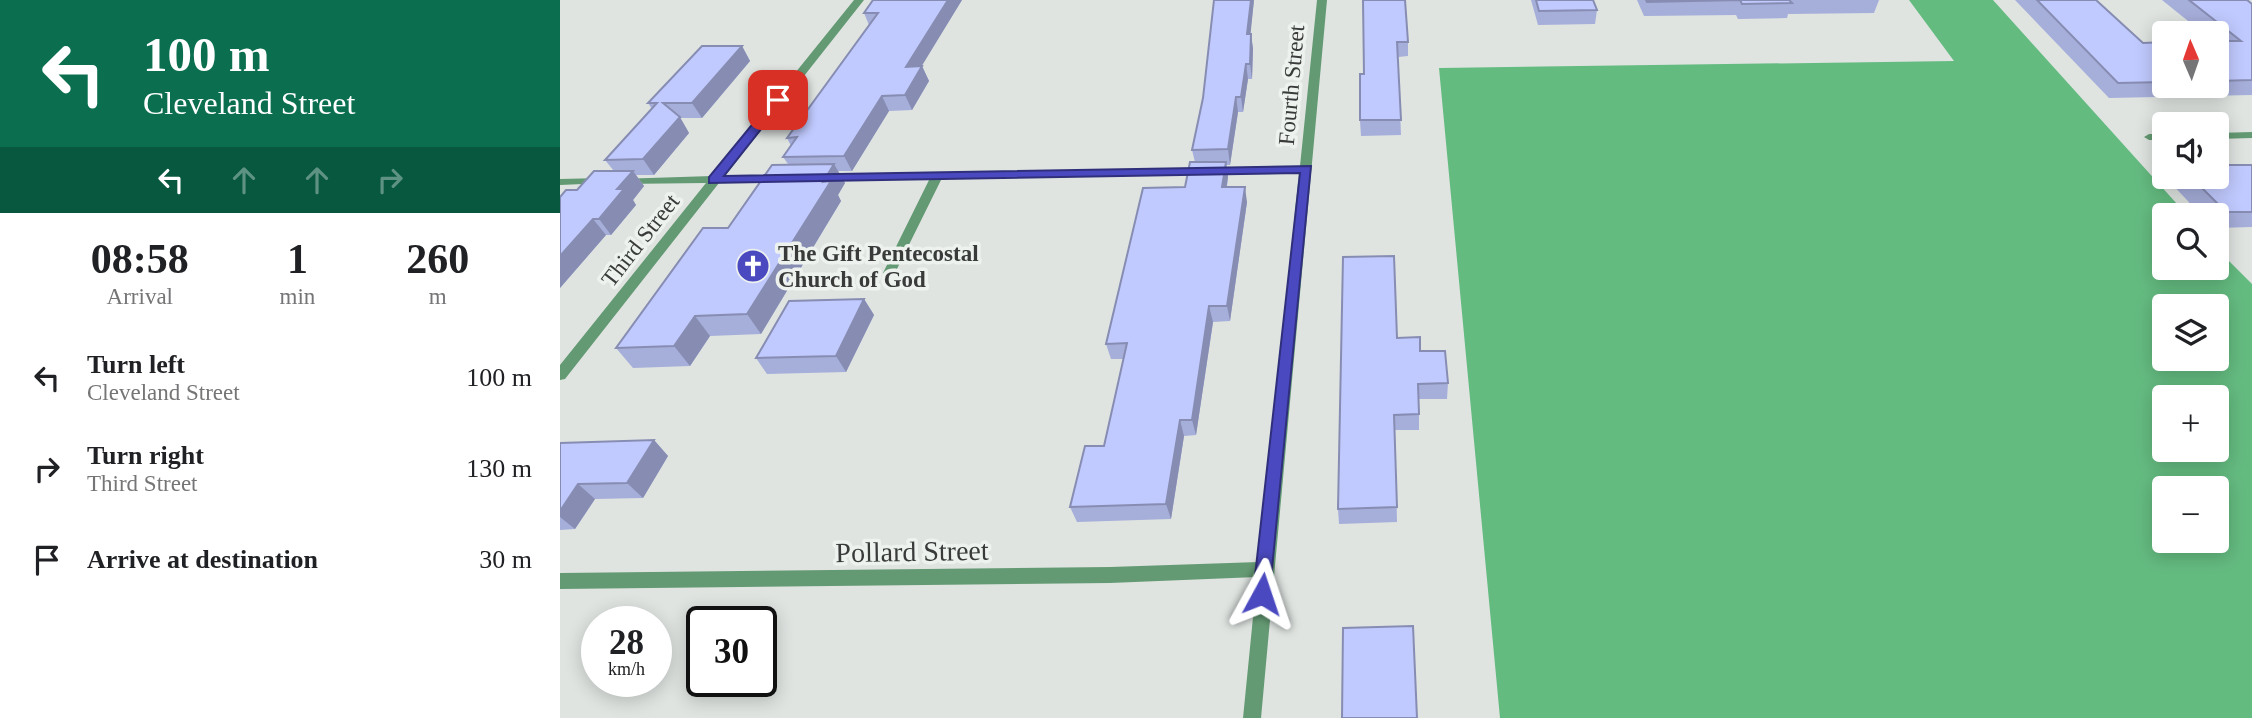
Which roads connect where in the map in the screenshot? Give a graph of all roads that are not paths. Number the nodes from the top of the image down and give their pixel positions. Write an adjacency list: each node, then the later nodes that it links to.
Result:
1 (859, 0): 9 (street, Third Street)
2 (1322, 0): 5 (street, Fourth Street)
3 (2252, 135): 4 (street)
4 (2229, 136)
5 (1307, 169): 6 (street); 13 (street, Fourth Street)
6 (937, 176): 7 (street); 11 (street)
7 (812, 178)
8 (798, 179): 9 (street)
9 (714, 180): 10 (street); 12 (street, Third Street)
10 (560, 182)
11 (889, 273)
12 (560, 375)
13 (1264, 569): 14 (street, Pollard Street); 15 (street, Fourth Street)
14 (560, 581)
15 (1252, 718)

